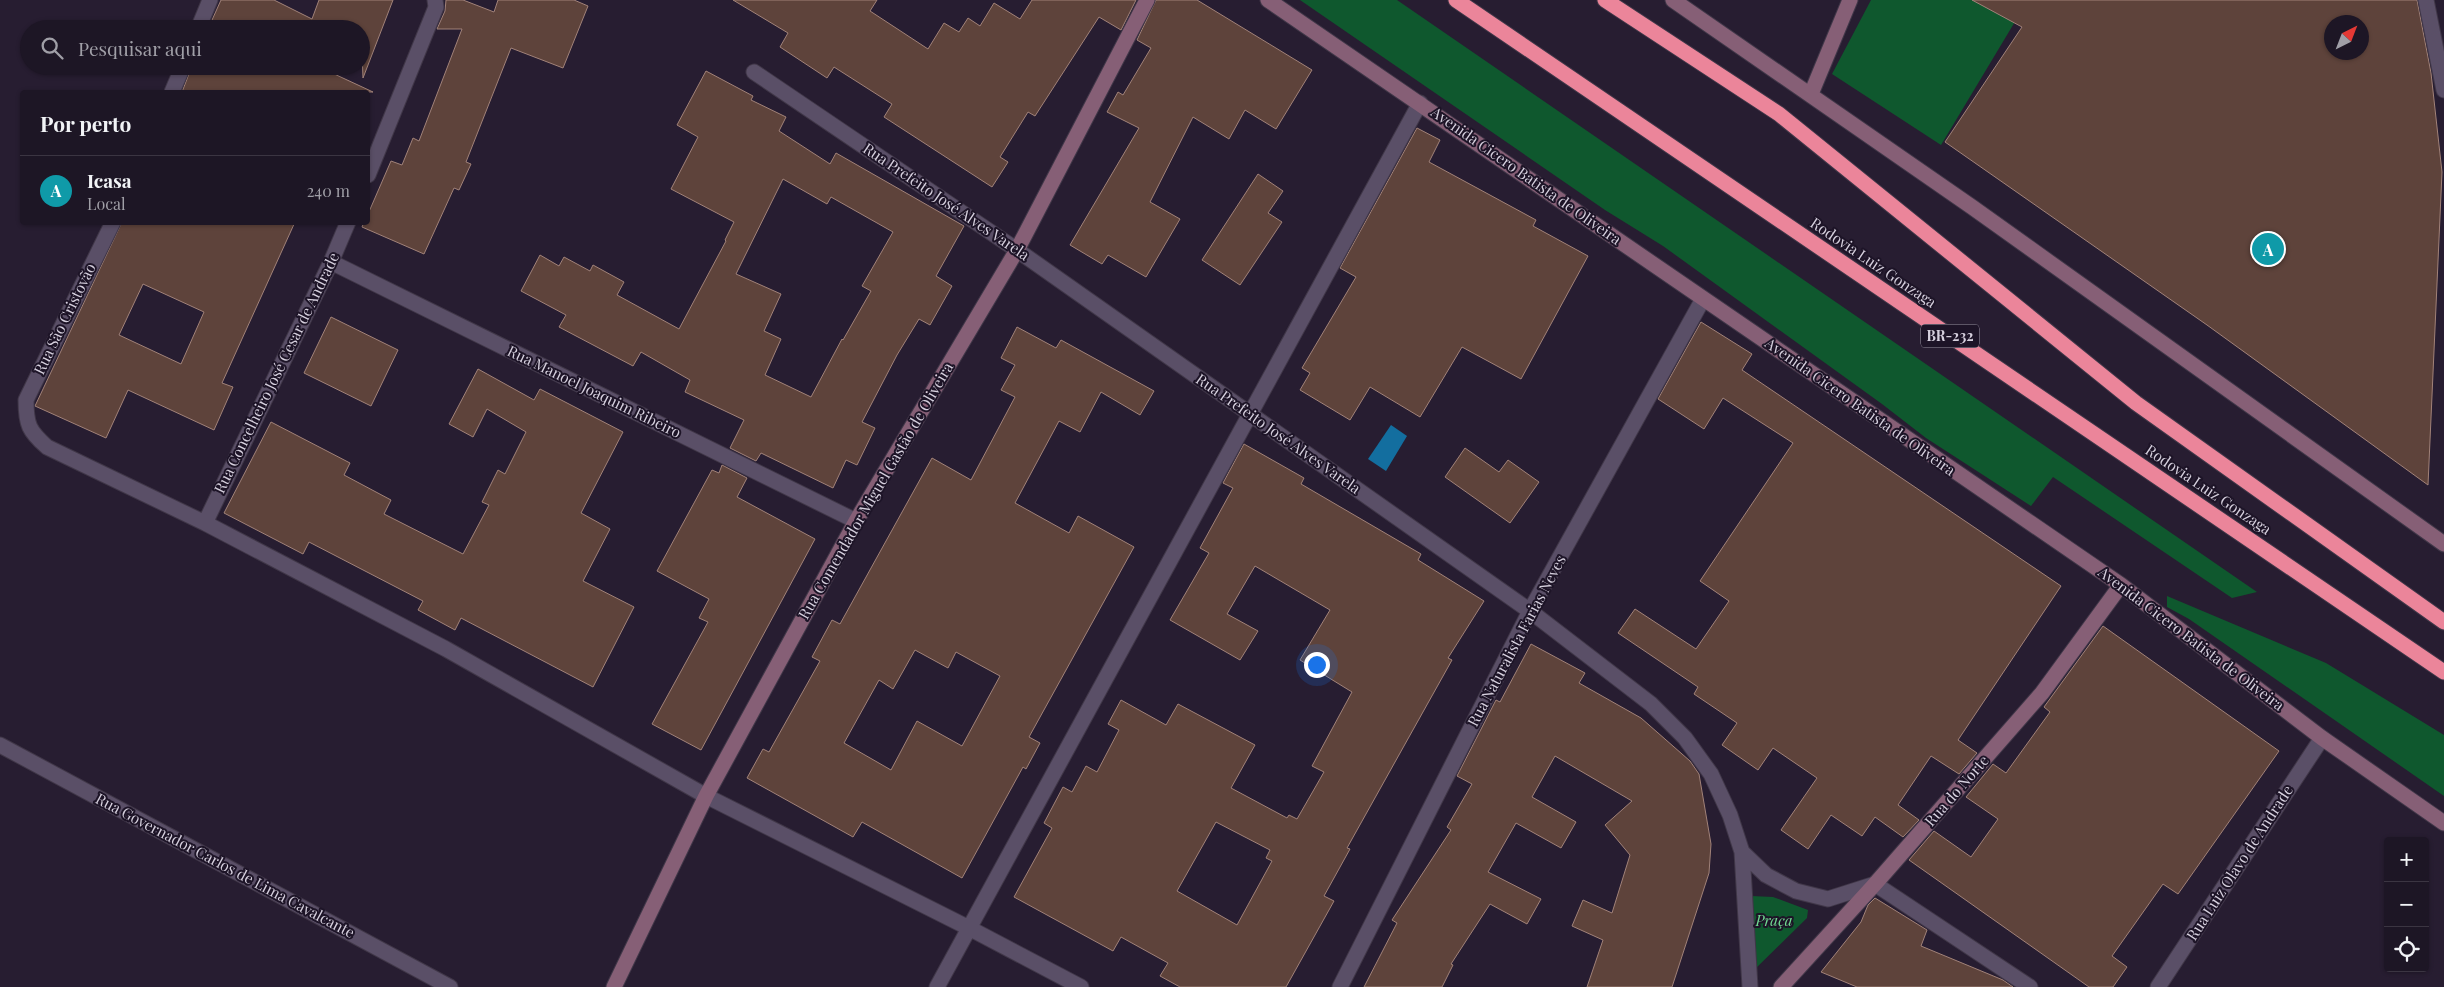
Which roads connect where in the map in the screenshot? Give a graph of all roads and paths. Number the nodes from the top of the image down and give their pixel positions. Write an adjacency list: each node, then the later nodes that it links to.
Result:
1 (210, 0): 10 (street)
2 (435, 0): 17 (street)
3 (1146, 0): 20 (main road, Rua Comendador Miguel Gastão de Oliveira)
4 (1268, 0): 16 (main road, Avenida Cicero Batista de Oliveira)
5 (1456, 0): 30 (highway, Rodovia Luiz Gonzaga / BR-232)
6 (1605, 0): 29 (highway, Rodovia Luiz Gonzaga)
7 (1673, 0): 15 (main road)
8 (1850, 0): 15 (main road)
9 (2426, 0): 14 (street)
10 (202, 20)
11 (754, 72): 20 (street, Rua Prefeito José Alves Varela)
12 (179, 75): 13 (street)
13 (173, 90)
14 (2444, 90)
15 (1811, 94): 26 (main road)
16 (1420, 103): 22 (main road, Avenida Cicero Batista de Oliveira); 23 (street)
17 (370, 170)
18 (113, 225): 25 (street, Rua São Cristovão)
19 (347, 225): 21 (street, Rua Concelheiro José Cesar de Andrade)
20 (1017, 250): 23 (street, Rua Prefeito José Alves Varela); 24 (main road, Rua Comendador Miguel Gastão de Oliveira)
21 (331, 262): 24 (street, Rua Manoel Joaquim Ribeiro); 25 (street, Rua Concelheiro José Cesar de Andrade)
22 (1703, 299): 27 (main road, Avenida Cicero Batista de Oliveira); 28 (street, Rua Naturalista Farias Neves)
23 (1249, 413): 28 (street, Rua Prefeito José Alves Varela); 37 (street)
24 (856, 521): 33 (main road, Rua Comendador Miguel Gastão de Oliveira)
25 (205, 523): 33 (street)
26 (2444, 544)
27 (2121, 585): 31 (main road, Avenida Cicero Batista de Oliveira); 36 (main road, Rua do Norte)
28 (1530, 612): 35 (street, Rua Prefeito José Alves Varela); 42 (street, Rua Naturalista Farias Neves)
29 (2444, 622)
30 (2444, 672)
31 (2322, 738): 34 (main road, Avenida Cicero Batista de Oliveira); 46 (street, Rua Luiz Olavo de Andrade)
32 (0, 745): 38 (street, Rua Governador Carlos de Lima Cavalcante)
33 (706, 796): 37 (street); 39 (main road, Rua Comendador Miguel Gastão de Oliveira)
34 (2444, 823)
35 (1742, 852): 36 (street, Rua Prefeito José Alves Varela); 43 (street, Rua Prefeito José Alves Varela)
36 (1875, 884): 44 (main road, Rua do Norte); 45 (street)
37 (969, 928): 40 (street); 41 (street)
38 (450, 987)
39 (614, 987)
40 (937, 987)
41 (1081, 987)
42 (1340, 987)
43 (1750, 987)
44 (1781, 987)
45 (2030, 987)
46 (2158, 987)

